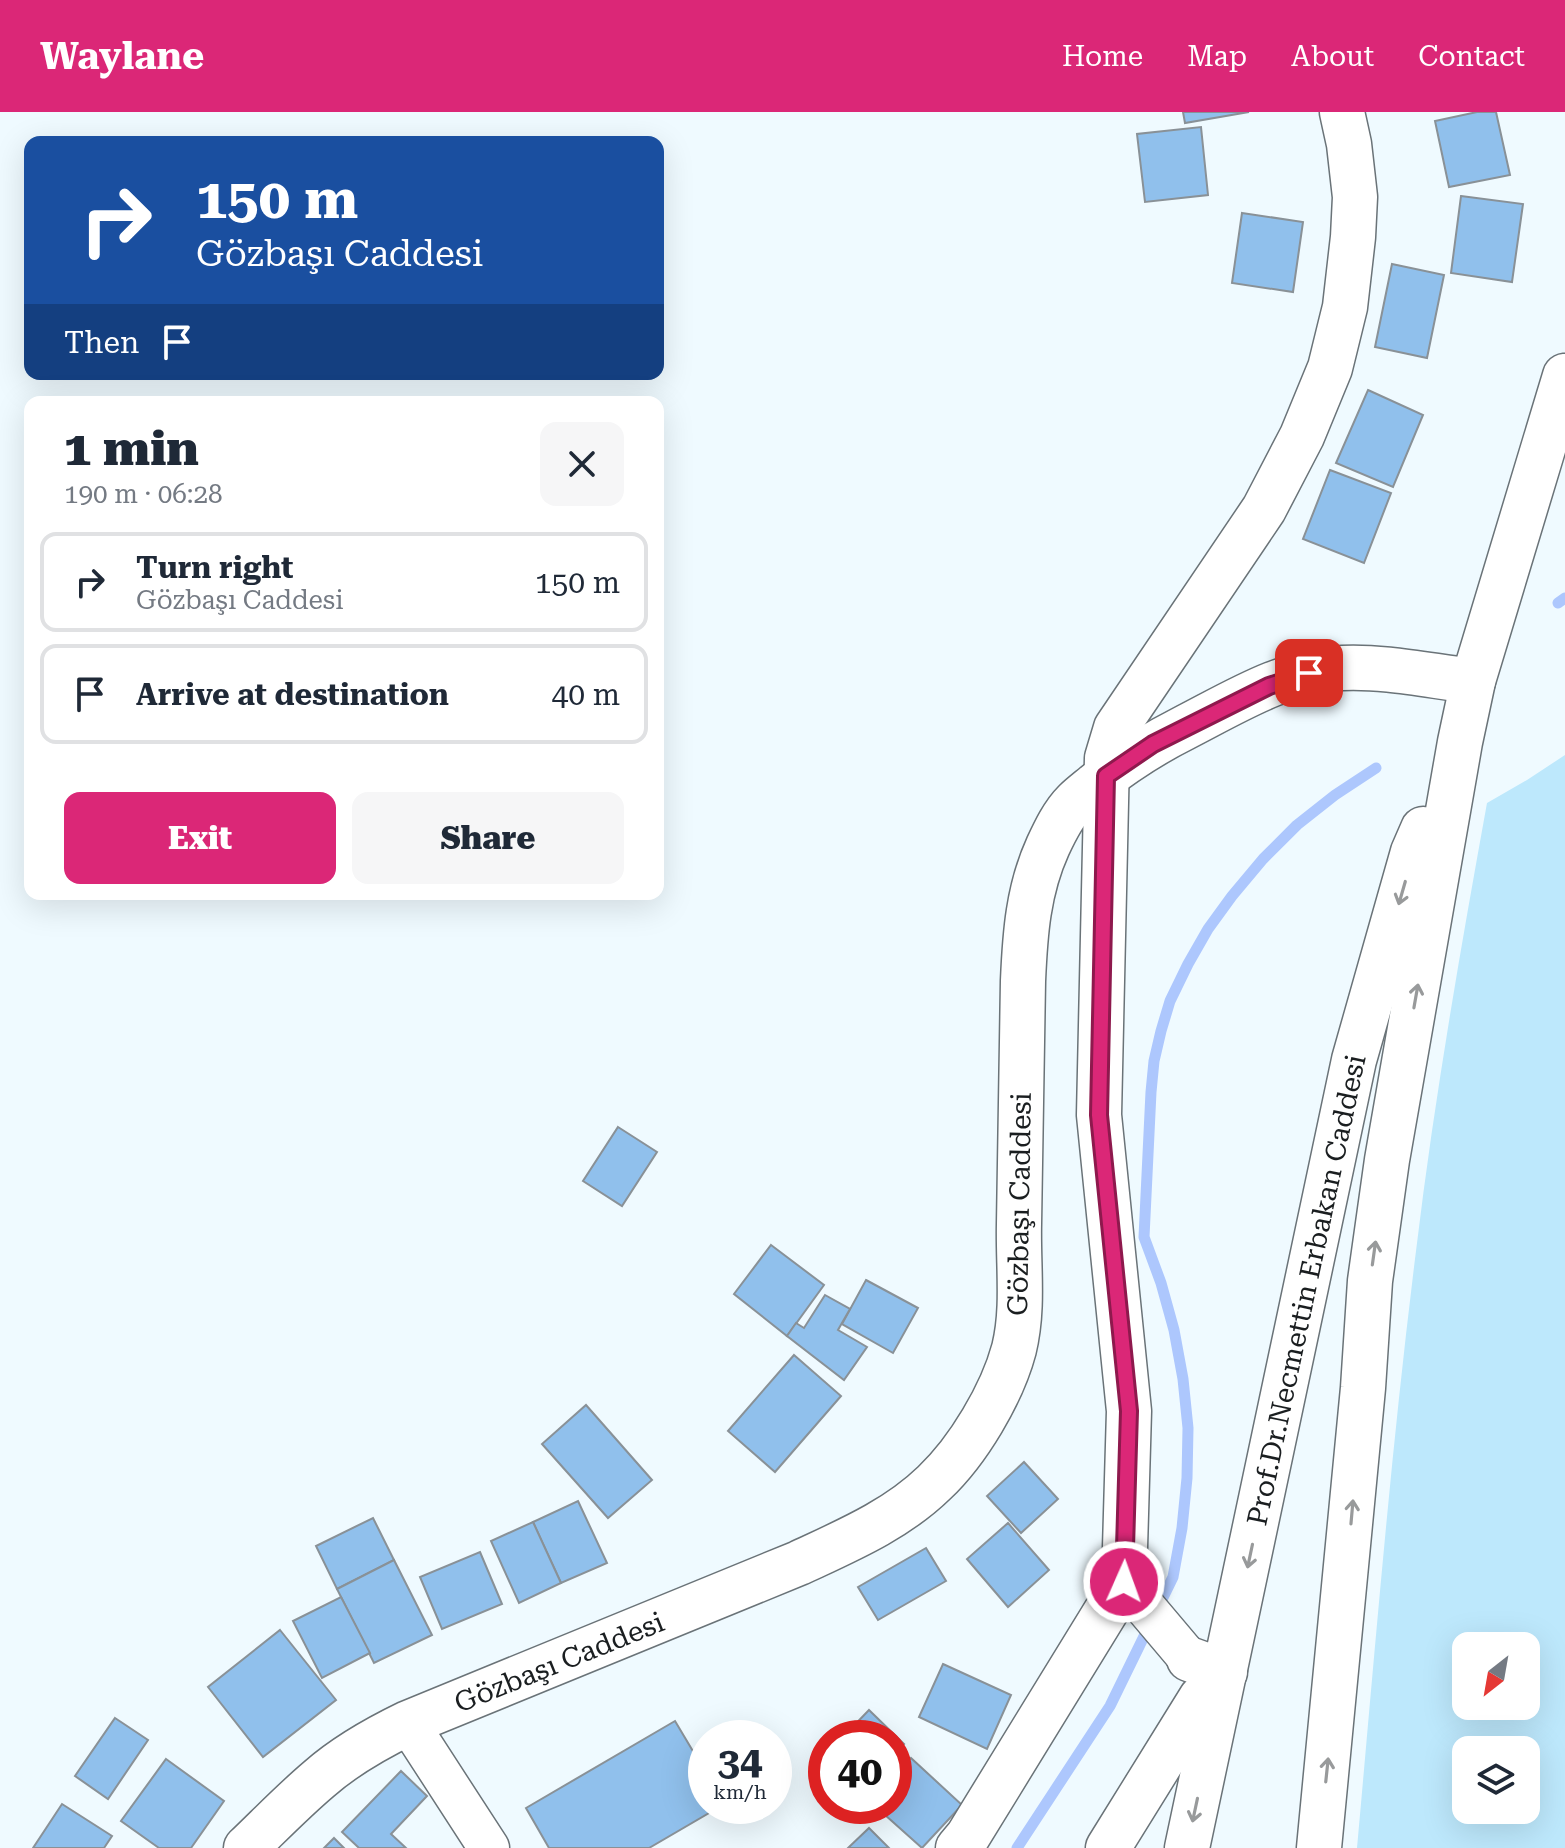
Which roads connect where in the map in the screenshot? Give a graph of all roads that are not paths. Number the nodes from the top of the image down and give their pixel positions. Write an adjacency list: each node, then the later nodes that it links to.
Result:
1 (1342, 112): 5 (street)
2 (1565, 376): 3 (street, Prof.Dr.Necmettin Erbakan Caddesi)
3 (1473, 681): 4 (street, Prof.Dr.Necmettin Erbakan Caddesi); 5 (street, Gözbaşı Caddesi)
4 (1460, 742): 7 (street, Prof.Dr.Necmettin Erbakan Caddesi, one-way to 7); 14 (street, Prof.Dr.Necmettin Erbakan Caddesi, one-way to 4)
5 (1106, 776): 6 (street); 8 (street, Gözbaşı Caddesi)
6 (1124, 1582): 7 (street); 11 (street)
7 (1207, 1666): 12 (street); 13 (street, Prof.Dr.Necmettin Erbakan Caddesi, one-way to 13)
8 (408, 1723): 9 (street, Gözbaşı Caddesi); 10 (street)
9 (246, 1848)
10 (489, 1848)
11 (958, 1848)
12 (1108, 1848)
13 (1187, 1848)
14 (1319, 1848)

